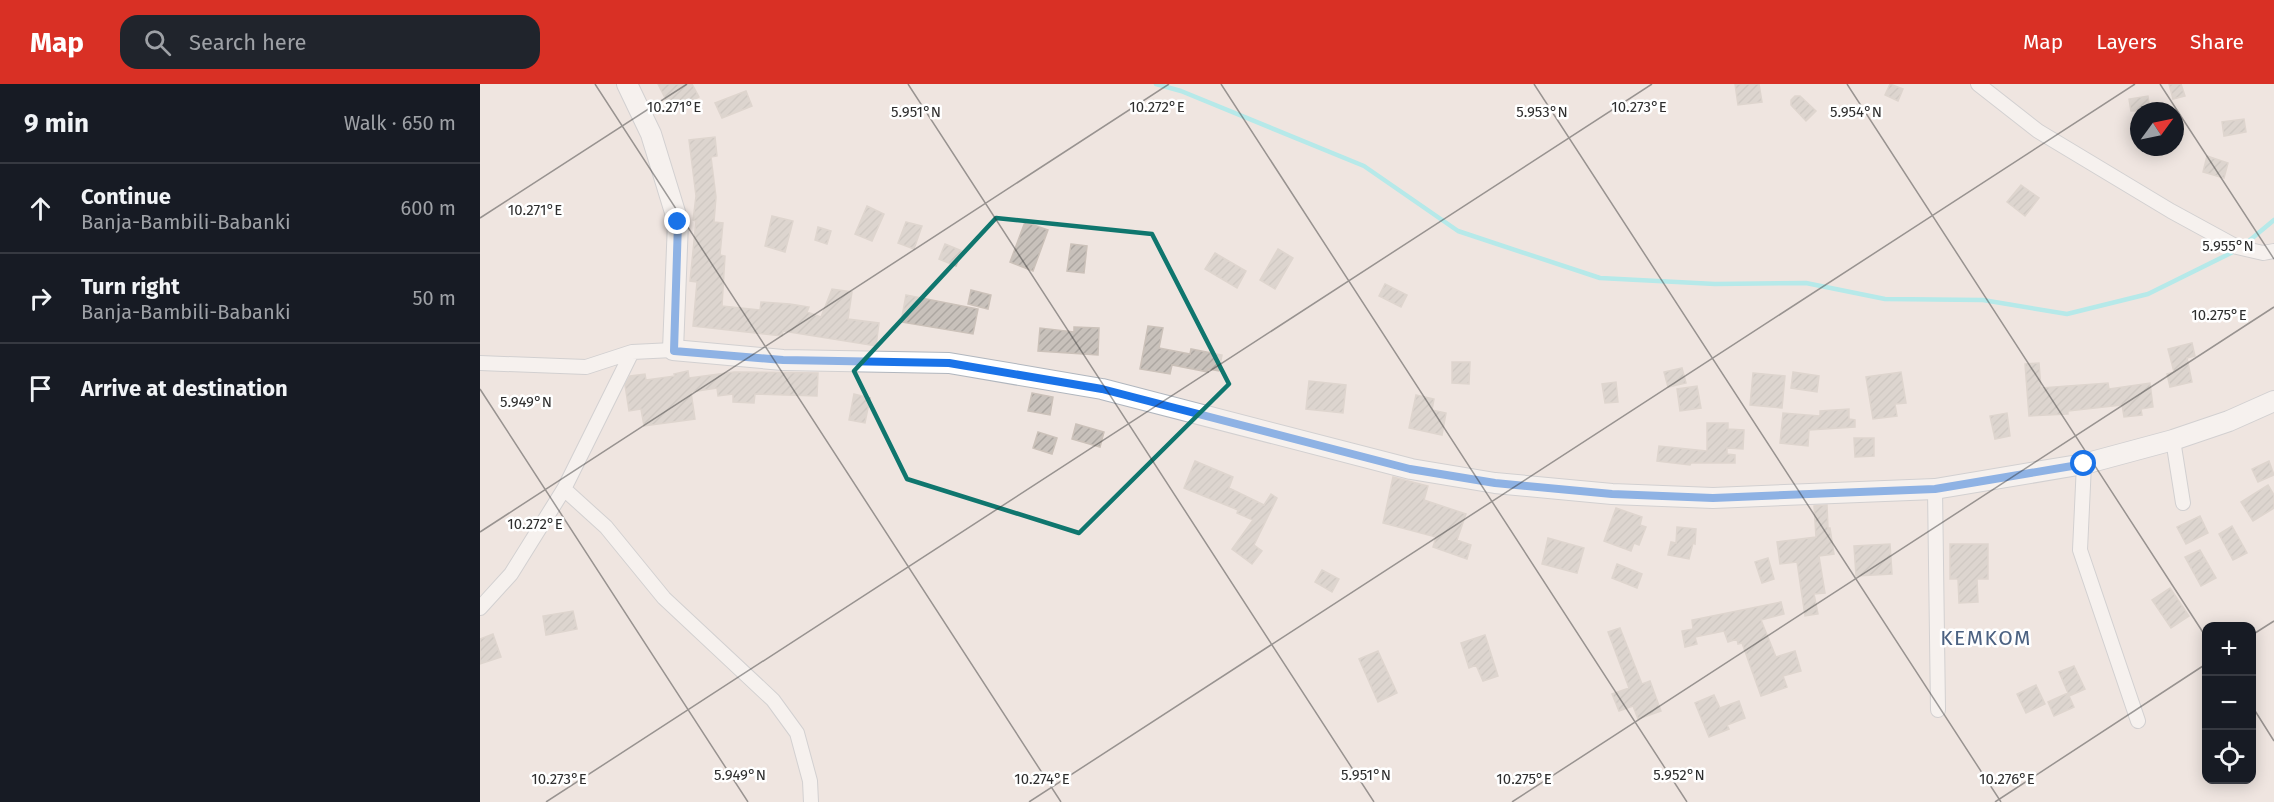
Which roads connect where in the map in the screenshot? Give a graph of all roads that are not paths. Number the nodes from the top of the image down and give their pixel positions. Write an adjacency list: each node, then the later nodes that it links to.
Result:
1 (627, 84): 4 (street)
2 (1978, 84): 3 (street)
3 (2274, 251)
4 (674, 351): 5 (street); 11 (street)
5 (632, 352): 6 (street); 10 (street)
6 (480, 363)
7 (2274, 401): 8 (street)
8 (2173, 440): 9 (street); 12 (street)
9 (2084, 464): 11 (street); 15 (street)
10 (564, 489): 13 (street); 16 (street)
11 (1935, 489): 14 (street)
12 (2183, 503)
13 (480, 608)
14 (1938, 710)
15 (2138, 721)
16 (811, 802)

